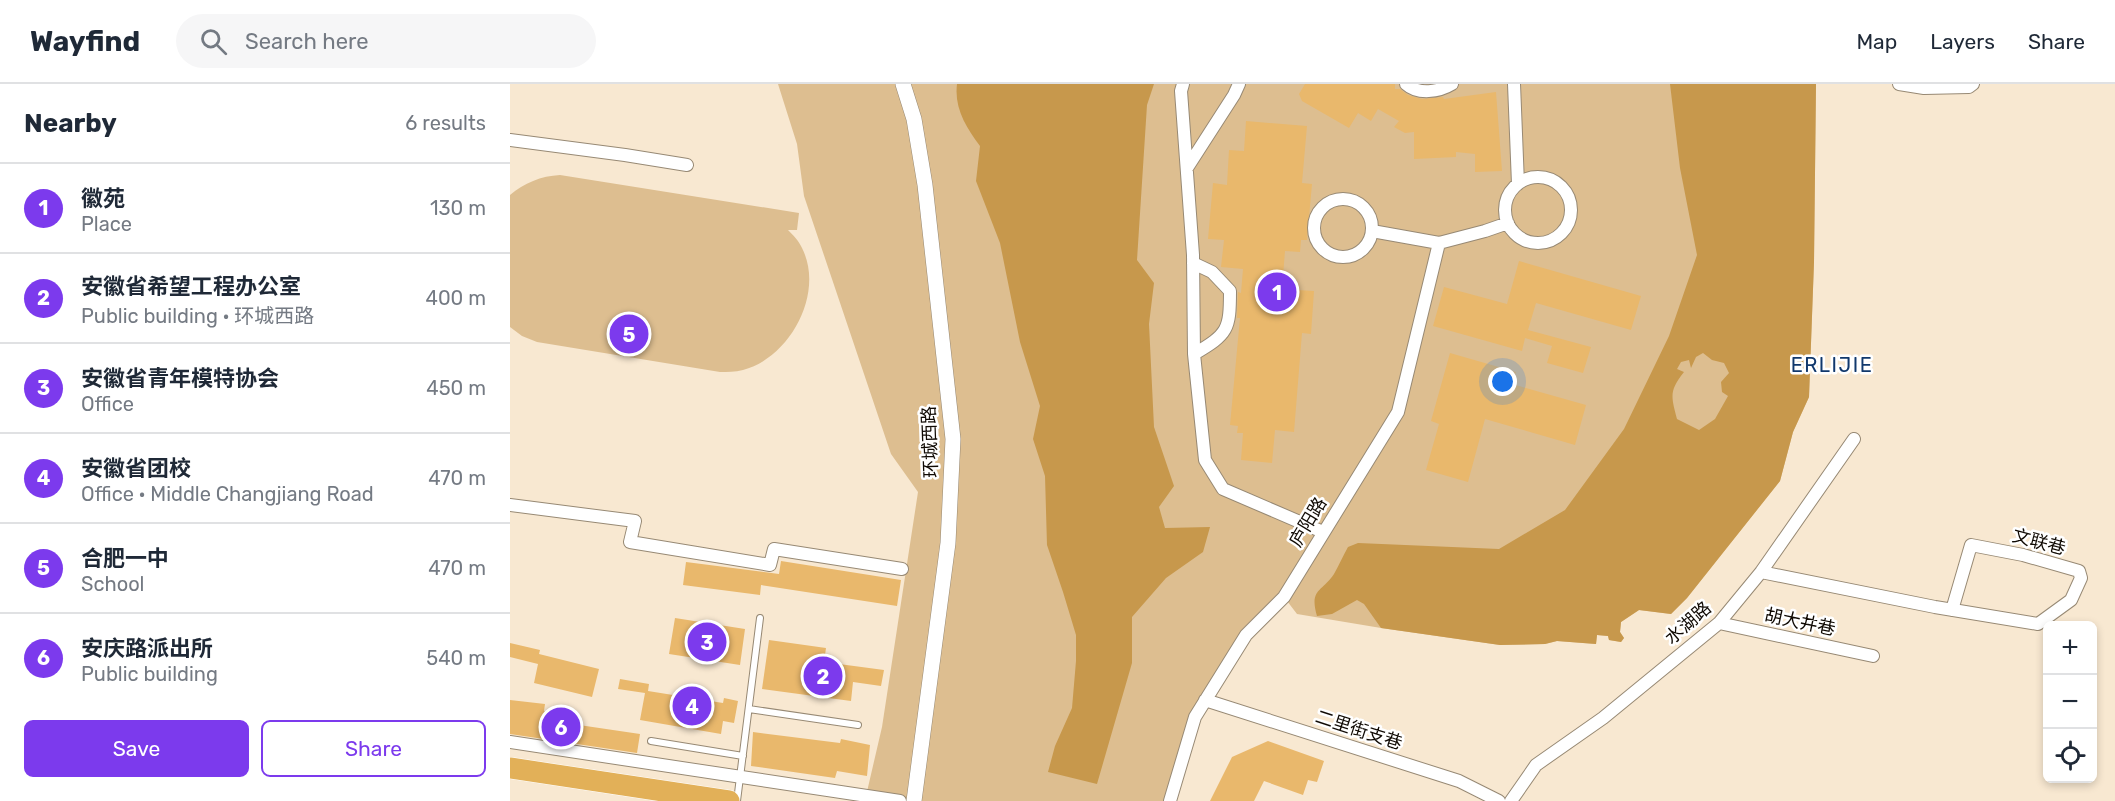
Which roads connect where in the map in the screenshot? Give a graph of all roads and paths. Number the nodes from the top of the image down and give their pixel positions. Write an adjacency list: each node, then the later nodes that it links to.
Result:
1 (903, 84): 38 (street, 环城西路)
2 (1183, 84): 11 (street)
3 (1239, 84): 11 (street)
4 (1406, 84): 5 (street)
5 (1452, 84)
6 (1514, 84): 12 (street)
7 (1899, 84): 8 (street)
8 (1974, 84)
9 (510, 140): 10 (street)
10 (687, 165)
11 (1187, 168): 16 (street)
12 (1518, 184): 13 (street); 13 (street)
13 (1508, 222): 15 (street)
14 (1372, 231): 14 (street); 15 (street)
15 (1439, 243): 20 (street, 庐阳路)
16 (1193, 263): 17 (street); 17 (street)
17 (1194, 354): 20 (street)
18 (1854, 439): 22 (street, 水湖路)
19 (510, 506): 21 (street)
20 (1323, 532): 27 (street, 庐阳路)
21 (902, 569)
22 (1761, 572): 23 (street, 文联巷); 25 (street, 水湖路)
23 (1952, 610): 23 (street, 文联巷)
24 (760, 618): 28 (lane)
25 (1719, 623): 26 (street, 胡大井巷); 41 (street, 水湖路)
26 (1873, 656)
27 (1205, 700): 39 (street, 庐阳路); 40 (street, 二里街支巷)
28 (749, 709): 29 (lane); 32 (lane)
29 (858, 725)
30 (651, 741): 32 (lane)
31 (510, 742): 34 (street)
32 (742, 756): 34 (lane)
33 (510, 768): 35 (highway)
34 (740, 777): 36 (lane); 37 (street)
35 (729, 801)
36 (737, 801)
37 (900, 801)
38 (914, 801)
39 (1170, 801)
40 (1499, 801)
41 (1511, 801)

